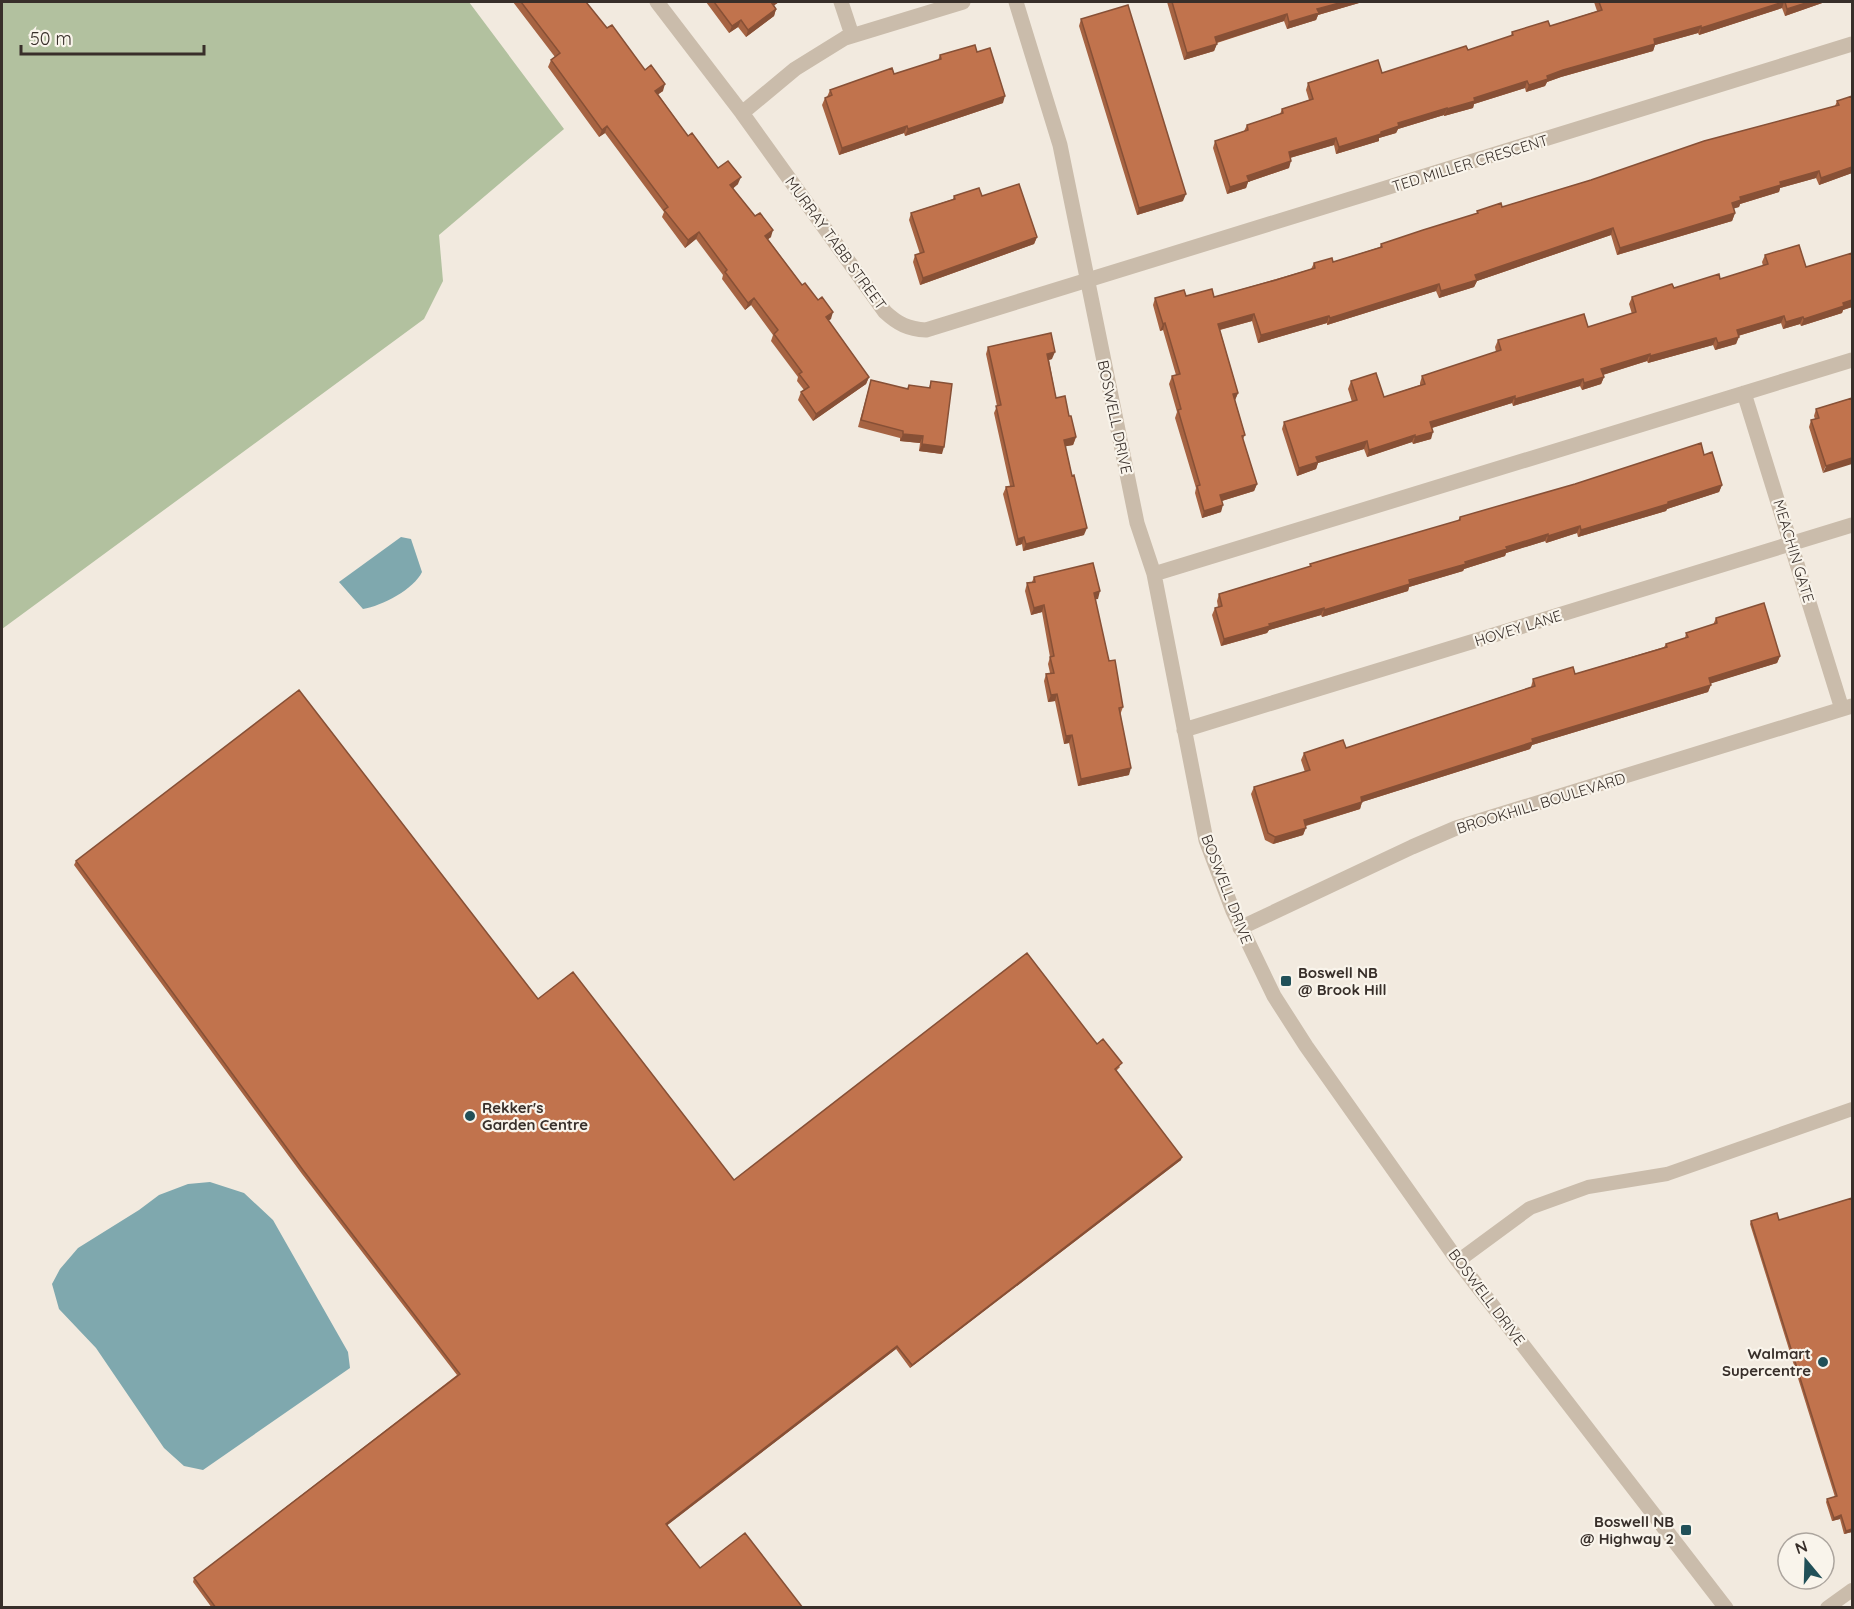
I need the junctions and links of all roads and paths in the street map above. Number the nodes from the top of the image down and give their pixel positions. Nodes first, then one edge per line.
1 (657, 2) edge
2 (841, 2) edge
3 (963, 2) edge
4 (1016, 2) edge
5 (852, 35) junction
6 (1852, 44) edge
7 (742, 113) junction
8 (1087, 281) junction
9 (1852, 360) edge
10 (1744, 393) junction
11 (1852, 525) edge
12 (1792, 544) junction
13 (1154, 574) junction
14 (1847, 708) edge
15 (1184, 730) junction
16 (1240, 928) junction
17 (1852, 1109) edge
18 (1458, 1261) junction
19 (1852, 1590) edge
20 (1726, 1608) edge
21 (1827, 1608) edge

1 - 7 street, MURRAY TABB STREET
2 - 5 street
3 - 5 street
4 - 8 street, BOSWELL DRIVE
5 - 7 street
6 - 8 street, TED MILLER CRESCENT
7 - 8 street, MURRAY TABB STREET
8 - 13 street, BOSWELL DRIVE
9 - 10 street
10 - 12 street, MEACHIN GATE
10 - 13 street
11 - 12 street, HOVEY LANE
12 - 14 street, MEACHIN GATE
12 - 15 street, HOVEY LANE
13 - 15 street, BOSWELL DRIVE
14 - 16 street, BROOKHILL BOULEVARD
15 - 16 street, BOSWELL DRIVE
16 - 18 street, BOSWELL DRIVE
17 - 18 lane
18 - 20 street, BOSWELL DRIVE
19 - 21 lane

